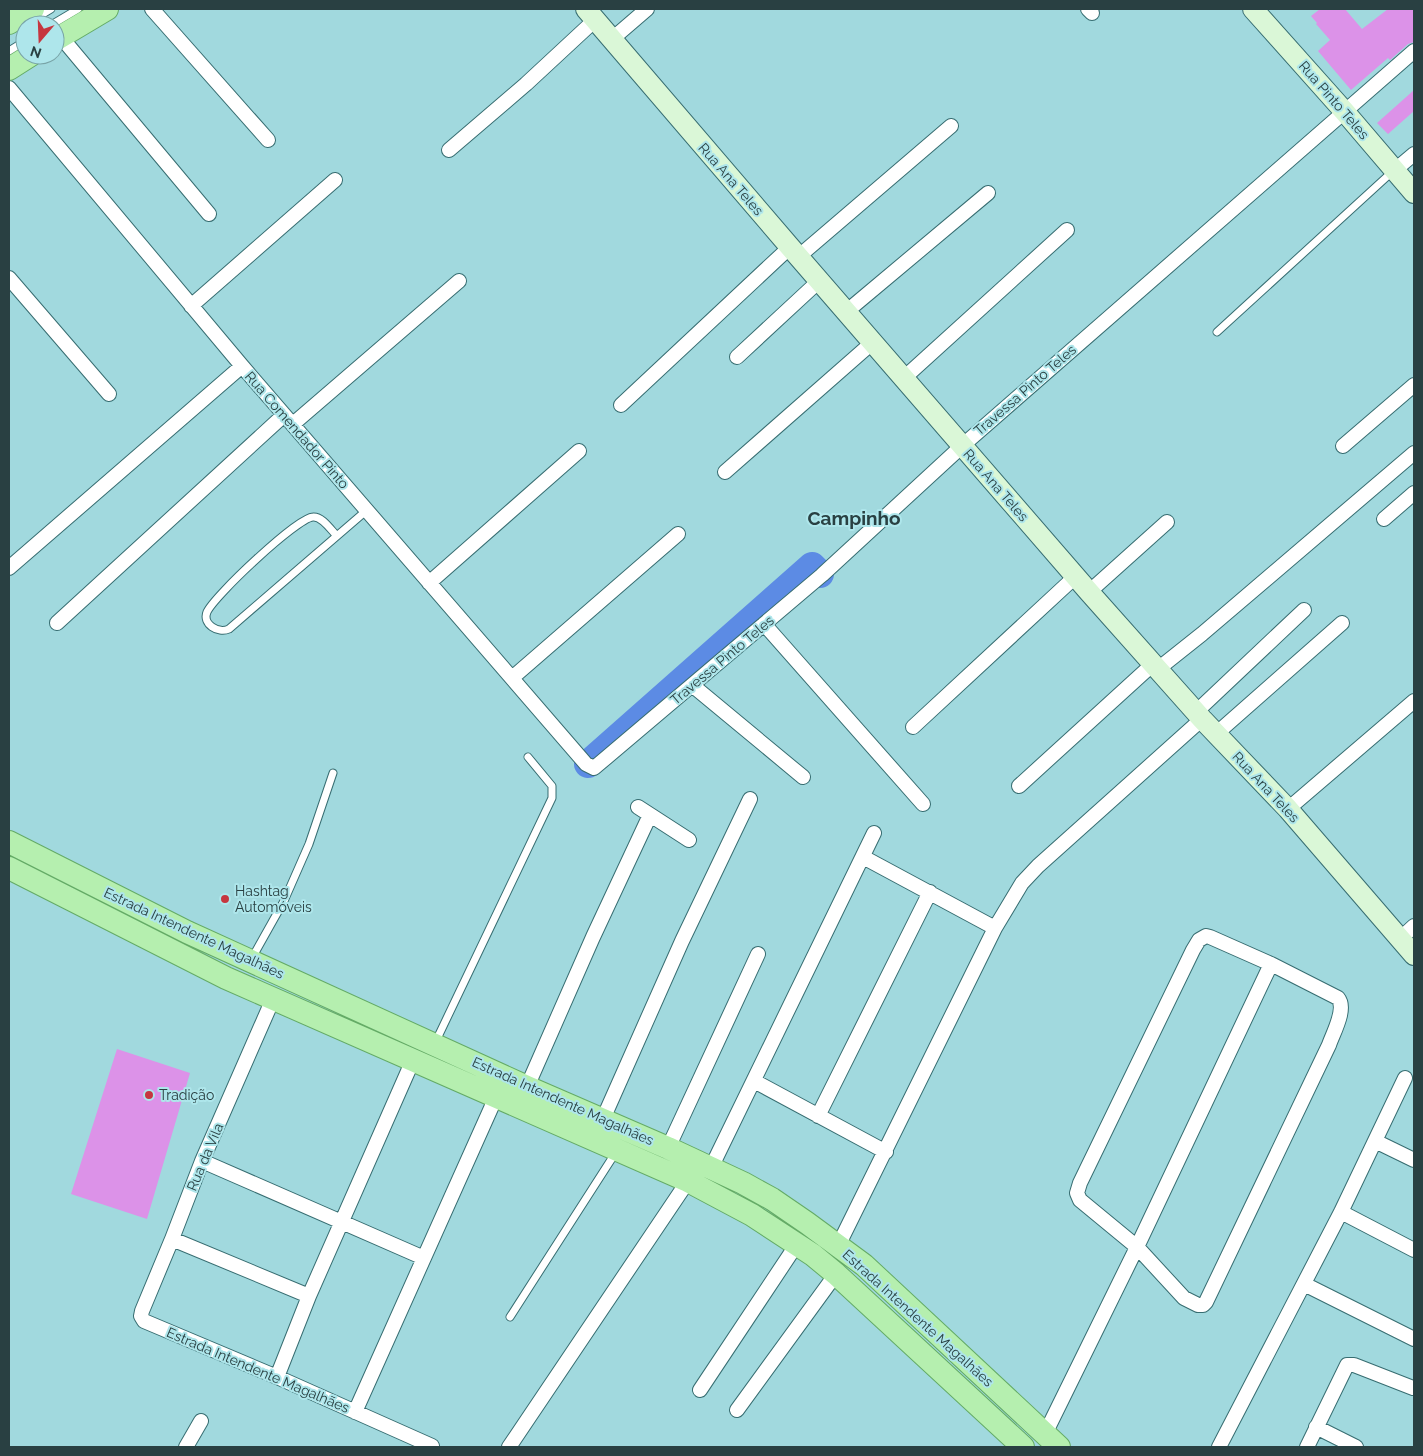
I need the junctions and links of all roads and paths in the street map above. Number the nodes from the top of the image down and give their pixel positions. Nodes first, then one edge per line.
1 (51, 9) edge
2 (78, 9) edge
3 (107, 9) edge
4 (152, 9) edge
5 (647, 9) edge
6 (1253, 9) edge
7 (591, 14) edge
8 (34, 15) edge
9 (65, 24) edge
10 (65, 30) edge
11 (611, 40) junction
12 (65, 45) edge
13 (1414, 51) edge
14 (9, 88) edge
15 (1344, 111) junction
16 (951, 126) dead end
17 (268, 140) dead end
18 (449, 150) dead end
19 (1414, 154) edge
20 (1394, 170) junction
21 (335, 180) dead end
22 (1414, 192) edge
23 (988, 193) dead end
24 (208, 214) dead end
25 (1067, 230) dead end
26 (794, 252) junction
27 (9, 278) edge
28 (819, 280) junction
29 (459, 281) dead end
30 (191, 306) junction
31 (846, 312) junction
32 (1217, 332) dead end
33 (873, 342) junction
34 (737, 357) dead end
35 (242, 366) junction
36 (904, 378) junction
37 (1414, 385) edge
38 (110, 394) dead end
39 (621, 405) dead end
40 (289, 419) junction
41 (962, 446) junction
42 (1343, 446) dead end
43 (579, 451) dead end
44 (1414, 453) edge
45 (725, 472) dead end
46 (1414, 493) edge
47 (367, 510) junction
48 (1384, 519) dead end
49 (1166, 522) dead end
50 (678, 534) dead end
51 (337, 536) junction
52 (9, 568) edge
53 (1076, 576) junction
54 (429, 582) junction
55 (1089, 592) junction
56 (1304, 610) dead end
57 (57, 624) dead end
58 (764, 624) junction
59 (1342, 624) dead end
60 (1156, 667) junction
61 (512, 678) junction
62 (692, 685) junction
63 (1414, 701) edge
64 (1199, 715) junction
65 (913, 727) dead end
66 (1216, 734) junction
67 (528, 757) dead end
68 (591, 767) joint
69 (333, 773) dead end
70 (803, 777) dead end
71 (1020, 786) dead end
72 (750, 799) dead end
73 (923, 804) dead end
74 (1288, 809) junction
75 (874, 833) dead end
76 (689, 840) dead end
77 (9, 845) edge
78 (863, 857) junction
79 (9, 868) edge
80 (930, 892) junction
81 (995, 928) junction
82 (1407, 932) edge
83 (758, 954) dead end
84 (1414, 955) edge
85 (251, 961) junction
86 (1271, 964) junction
87 (273, 999) junction
88 (434, 1043) junction
89 (413, 1060) junction
90 (1405, 1078) dead end
91 (754, 1081) junction
92 (528, 1087) junction
93 (496, 1097) junction
94 (818, 1116) junction
95 (602, 1118) junction
96 (1375, 1141) junction
97 (668, 1148) junction
98 (617, 1149) junction
99 (886, 1152) junction
100 (1414, 1160) edge
101 (202, 1161) junction
102 (711, 1168) junction
103 (688, 1181) junction
104 (1341, 1212) junction
105 (341, 1222) junction
106 (172, 1239) junction
107 (797, 1244) junction
108 (838, 1246) junction
109 (1137, 1247) junction
110 (1414, 1250) edge
111 (424, 1258) junction
112 (836, 1274) junction
113 (1304, 1284) junction
114 (309, 1296) junction
115 (141, 1316) joint
116 (510, 1317) dead end
117 (1414, 1339) edge
118 (277, 1377) junction
119 (1413, 1388) dead end
120 (700, 1390) dead end
121 (737, 1410) dead end
122 (355, 1412) junction
123 (201, 1421) dead end
124 (1316, 1427) junction
125 (1052, 1441) edge
126 (432, 1446) dead end
127 (186, 1447) edge
128 (510, 1447) edge
129 (1023, 1447) edge
130 (1219, 1447) edge
131 (1307, 1447) edge
132 (1356, 1447) edge

1 - 8 lane
2 - 9 lane
3 - 10 main road
4 - 17 street
5 - 11 street
6 - 15 street, Rua Pinto Teles
7 - 11 street, Rua Ana Teles
7 - 18 street
11 - 26 street, Rua Ana Teles
12 - 24 street
13 - 15 street, Travessa Pinto Teles
14 - 30 street, Rua Comendador Pinto
15 - 20 street, Rua Pinto Teles
15 - 41 street, Travessa Pinto Teles
16 - 26 street
19 - 20 street
20 - 22 street, Rua Pinto Teles
20 - 32 lane
21 - 30 street
23 - 31 street
25 - 36 street
26 - 28 street, Rua Ana Teles
26 - 39 street
27 - 38 street
28 - 31 street, Rua Ana Teles
28 - 34 street
29 - 40 street
30 - 35 street, Rua Comendador Pinto
31 - 33 street, Rua Ana Teles
33 - 36 street, Rua Ana Teles
33 - 45 street
35 - 40 street, Rua Comendador Pinto
35 - 52 street
36 - 41 street, Rua Ana Teles
37 - 42 street
40 - 47 street, Rua Comendador Pinto
40 - 57 street
41 - 53 street, Rua Ana Teles
41 - 58 street, Travessa Pinto Teles
43 - 54 street
44 - 60 street
46 - 48 street
47 - 51 lane
47 - 54 street, Rua Comendador Pinto
49 - 55 street
50 - 61 street
51 - 51 lane
53 - 55 street, Rua Ana Teles
53 - 65 street
54 - 61 street, Rua Comendador Pinto
55 - 60 street, Rua Ana Teles
56 - 64 street
58 - 62 street, Travessa Pinto Teles
58 - 73 street
59 - 66 street
60 - 64 street, Rua Ana Teles
60 - 71 street
61 - 68 street, Rua Comendador Pinto
62 - 68 street, Travessa Pinto Teles
62 - 70 street
63 - 74 street
64 - 66 street, Rua Ana Teles
64 - 81 street
66 - 74 street, Rua Ana Teles
67 - 88 lane
69 - 85 lane
72 - 95 street
74 - 82 street, Rua Ana Teles
75 - 78 street
76 - 92 street
77 - 85 main road, Estrada Intendente Magalhães
78 - 80 street
78 - 91 street
79 - 87 main road, Estrada Intendente Magalhães
80 - 81 street
80 - 94 street
81 - 99 street
82 - 84 street, Rua Ana Teles
83 - 97 street
85 - 88 main road, Estrada Intendente Magalhães
86 - 109 street
86 - 109 street
86 - 109 street
87 - 89 main road, Estrada Intendente Magalhães
87 - 101 street, Rua da Vila
88 - 92 main road, Estrada Intendente Magalhães
89 - 93 main road, Estrada Intendente Magalhães
89 - 105 street
90 - 96 street
91 - 94 street
91 - 102 street
92 - 95 main road, Estrada Intendente Magalhães
93 - 98 main road, Estrada Intendente Magalhães
93 - 111 street
94 - 99 street
95 - 97 main road, Estrada Intendente Magalhães
96 - 100 street
96 - 104 street
97 - 102 main road, Estrada Intendente Magalhães
98 - 103 main road, Estrada Intendente Magalhães
98 - 116 lane
99 - 108 street
101 - 105 street
101 - 106 street, Rua da Vila
102 - 108 main road, Estrada Intendente Magalhães
103 - 107 main road, Estrada Intendente Magalhães
103 - 128 street
104 - 110 street
104 - 113 street
105 - 111 street
105 - 114 street
106 - 114 street
106 - 115 street, Rua da Vila
107 - 112 main road, Estrada Intendente Magalhães
107 - 120 street
108 - 125 main road, Estrada Intendente Magalhães
109 - 125 street
111 - 122 street
112 - 121 street
112 - 129 main road, Estrada Intendente Magalhães
113 - 117 street
113 - 130 street
114 - 118 street
115 - 118 street, Estrada Intendente Magalhães
118 - 122 street, Estrada Intendente Magalhães
119 - 124 street
122 - 126 street, Estrada Intendente Magalhães
123 - 127 street
124 - 131 street
124 - 132 street

